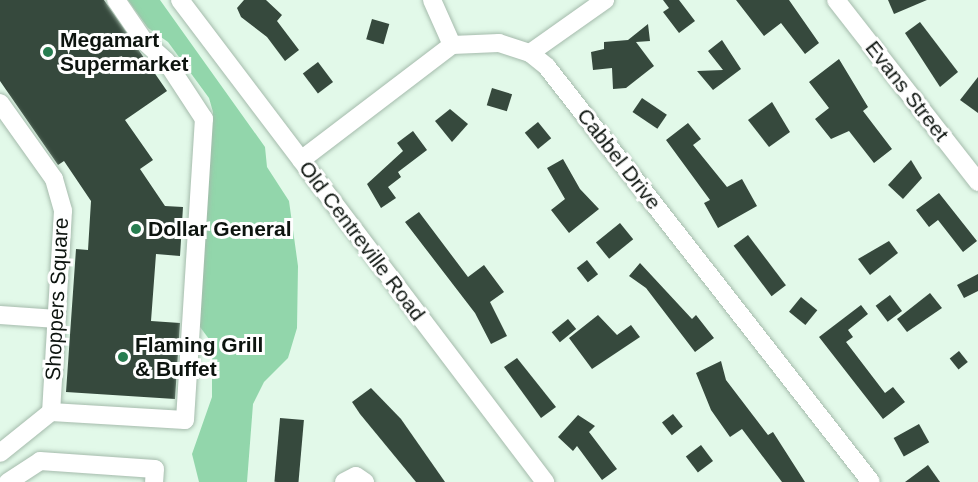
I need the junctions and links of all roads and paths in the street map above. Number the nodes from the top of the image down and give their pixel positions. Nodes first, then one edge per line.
1 (116, 0) edge
2 (180, 0) edge
3 (432, 0) edge
4 (605, 0) edge
5 (836, 0) edge
6 (452, 45) junction
7 (530, 53) junction
8 (0, 103) edge
9 (301, 160) junction
10 (978, 182) edge
11 (0, 315) edge
12 (57, 319) junction
13 (51, 412) junction
14 (0, 453) edge
15 (8, 482) edge
16 (154, 482) edge
17 (344, 482) edge
18 (365, 482) edge
19 (545, 482) edge
20 (871, 482) edge

1 - 13 street
2 - 9 street, Old Centreville Road
3 - 6 street
4 - 7 street
5 - 10 street, Evans Street
6 - 7 street, Cabbel Drive
6 - 9 street
7 - 20 street, Cabbel Drive
8 - 12 street, Shoppers Square
9 - 19 street, Old Centreville Road
11 - 12 street
12 - 13 street, Shoppers Square
13 - 14 street, Shoppers Square
15 - 16 street
17 - 18 street

